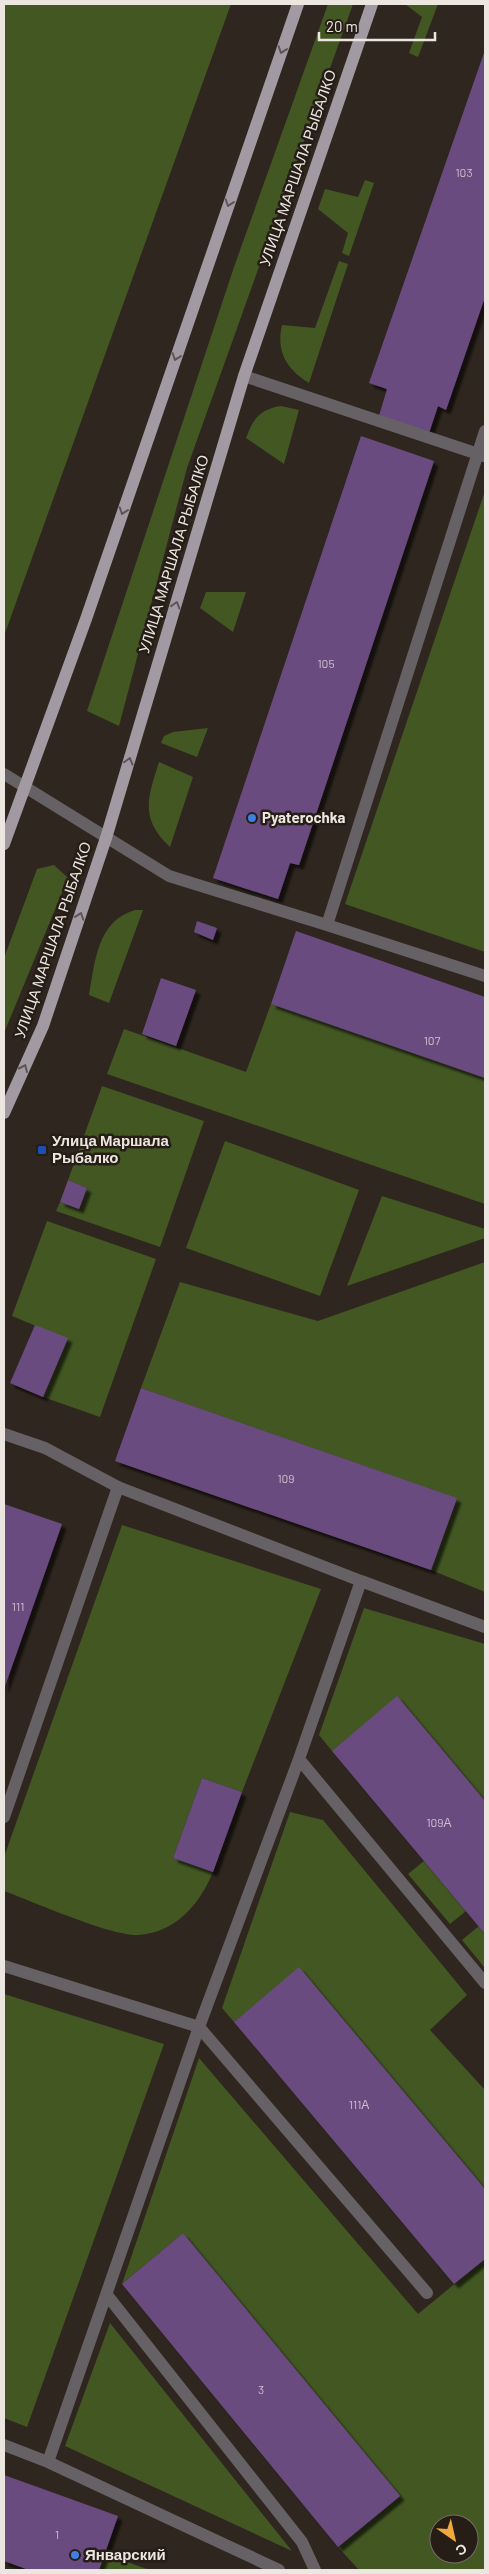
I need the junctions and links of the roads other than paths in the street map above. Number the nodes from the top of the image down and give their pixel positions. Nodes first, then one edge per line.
1 (298, 4) edge
2 (372, 4) edge
3 (244, 376) junction
4 (485, 431) edge
5 (481, 455) edge
6 (4, 774) edge
7 (24, 785) junction
8 (106, 838) junction
9 (4, 844) edge
10 (327, 925) junction
11 (485, 976) edge
12 (4, 1112) edge
13 (4, 1434) edge
14 (118, 1487) junction
15 (361, 1581) junction
16 (485, 1628) edge
17 (299, 1760) junction
18 (4, 1817) edge
19 (4, 1966) edge
20 (485, 1983) edge
21 (199, 2027) junction
22 (427, 2293) dead end
23 (107, 2295) junction
24 (4, 2445) edge
25 (48, 2462) junction
26 (279, 2570) edge
27 (316, 2570) edge

1 -> 7 main road
2 - 3 main road, УЛИЦА МАРШАЛА РЫБАЛКО
3 - 5 street
8 -> 3 main road, УЛИЦА МАРШАЛА РЫБАЛКО
4 - 5 street
5 - 10 street
6 - 7 street
7 - 8 street
7 - 9 main road
8 - 10 street
12 -> 8 main road, УЛИЦА МАРШАЛА РЫБАЛКО
10 - 11 street
13 - 14 street
14 - 15 street
14 - 18 street
15 - 16 street
15 - 17 street
17 - 20 street
17 - 21 street
19 - 21 street
21 - 22 street
21 - 23 street
23 - 25 street
23 - 27 street
24 - 25 street
25 - 26 street

